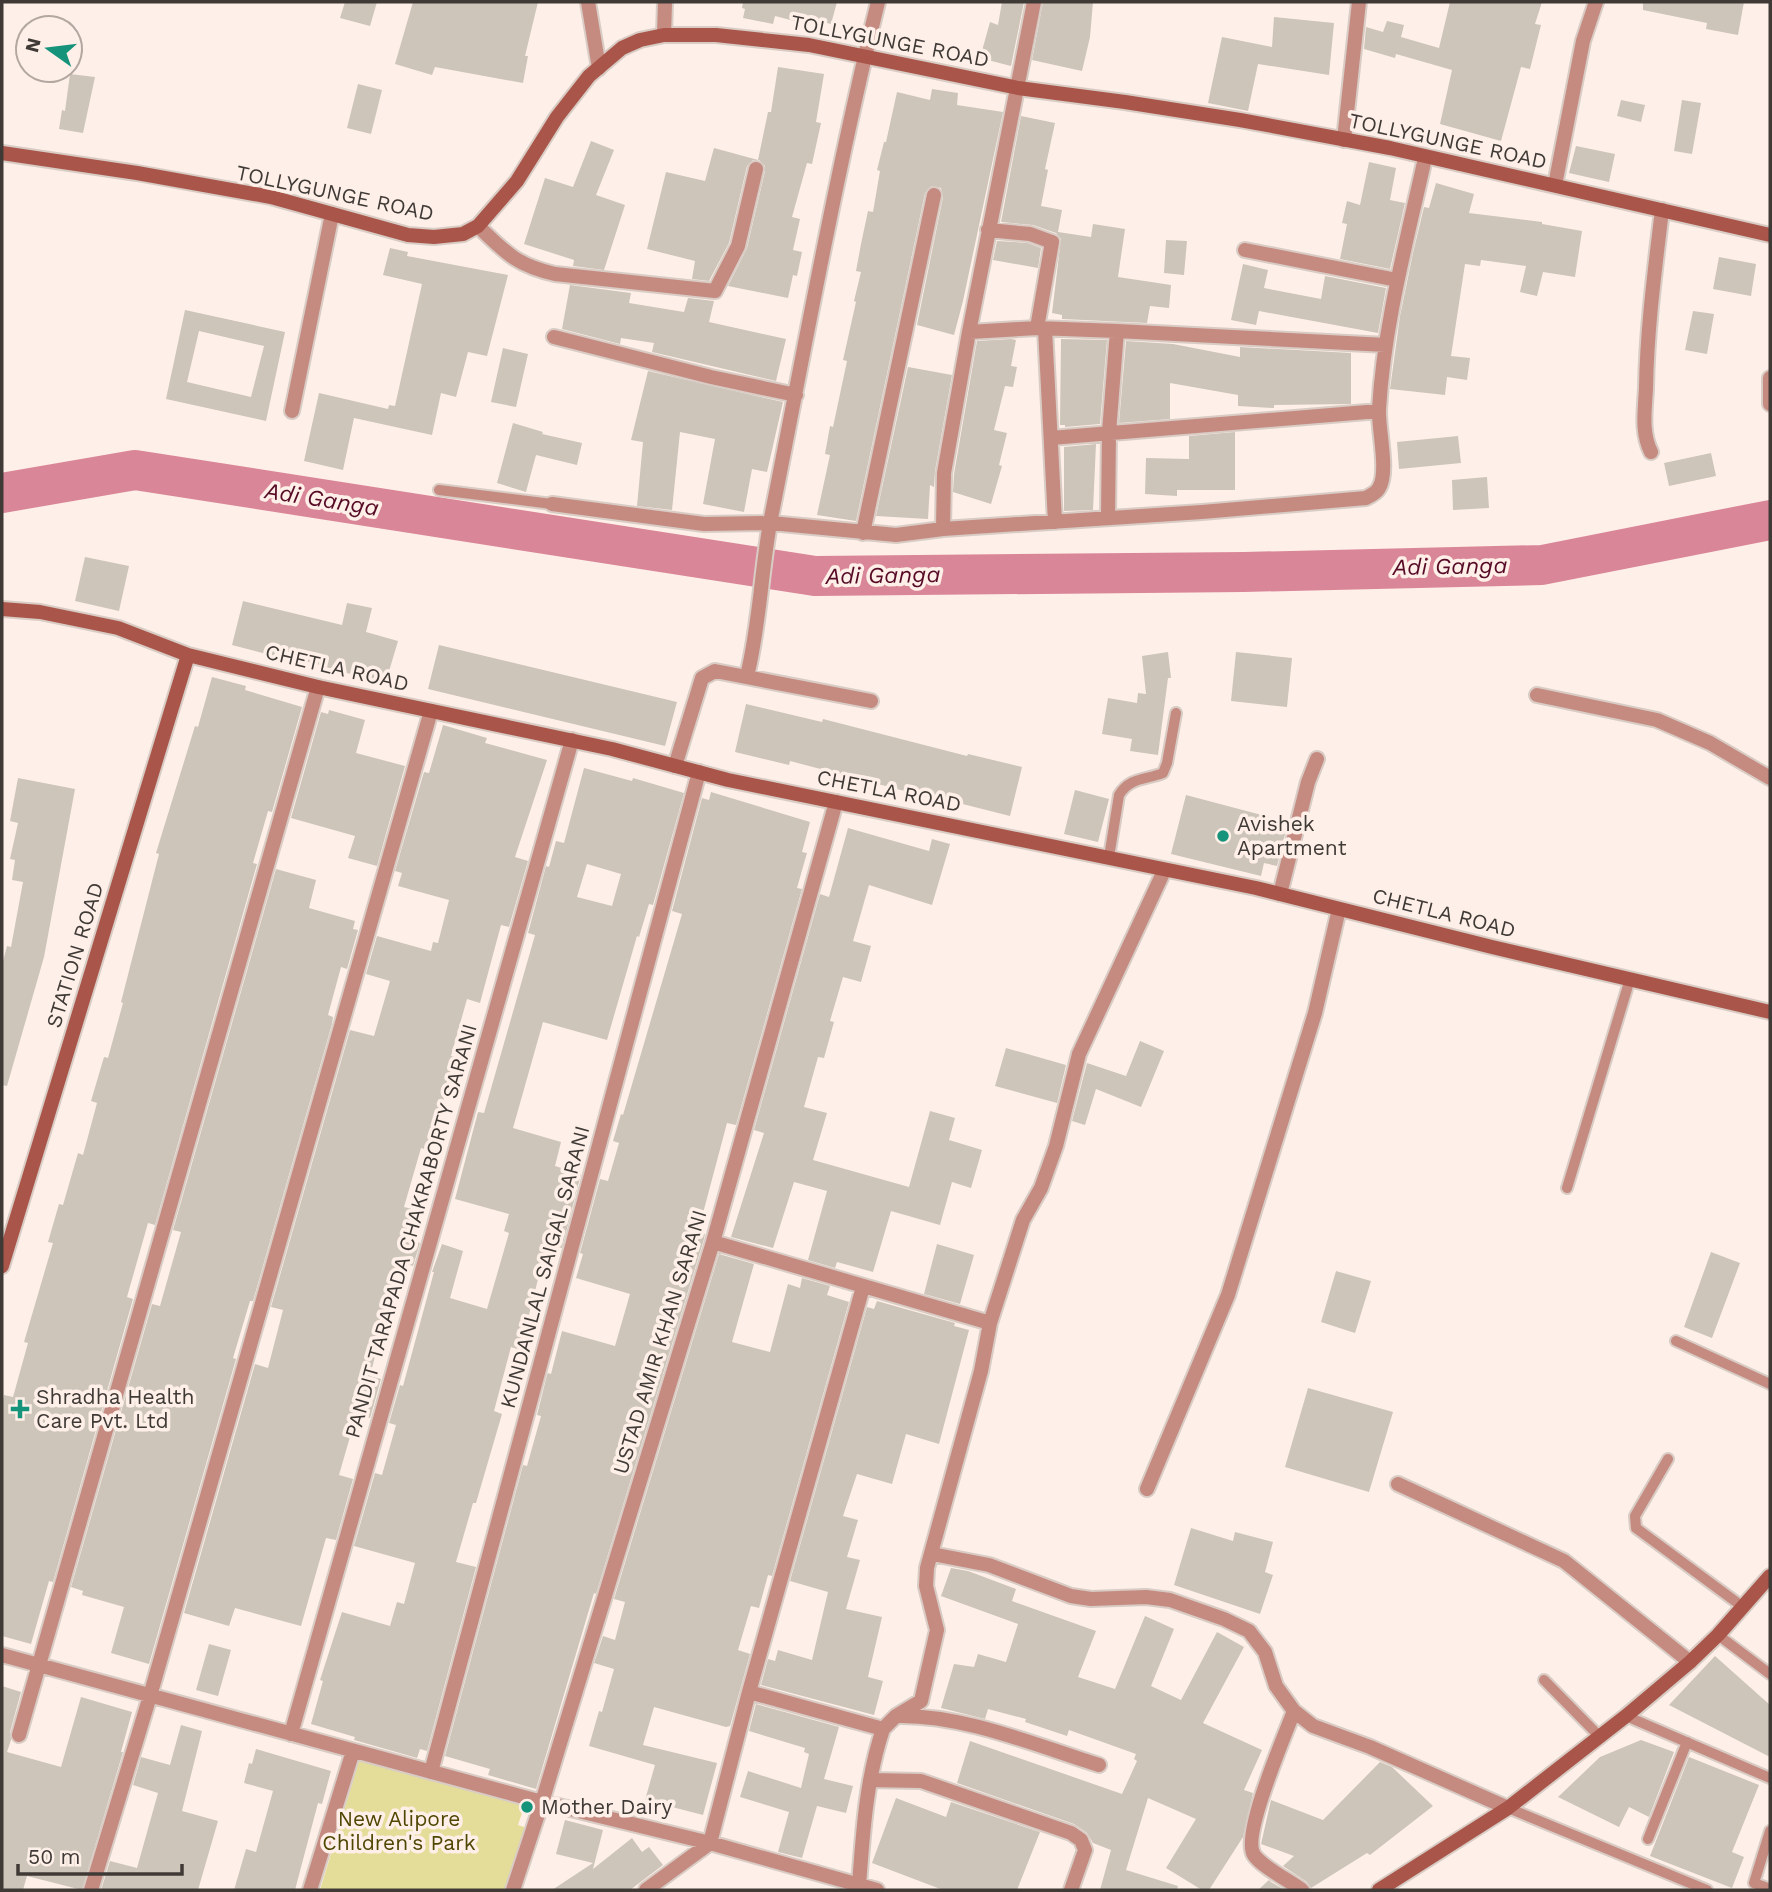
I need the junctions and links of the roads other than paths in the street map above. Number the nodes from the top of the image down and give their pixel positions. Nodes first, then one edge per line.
1 (587, 2) edge
2 (664, 2) edge
3 (878, 2) edge
4 (1034, 2) edge
5 (1359, 2) edge
6 (1597, 2) edge
7 (664, 35) junction
8 (864, 57) junction
9 (599, 68) junction
10 (1018, 88) junction
11 (1344, 140) junction
12 (2, 153) edge
13 (1425, 158) junction
14 (756, 169) dead end
15 (1555, 185) junction
16 (934, 195) dead end
17 (1662, 210) junction
18 (332, 214) junction
19 (478, 226) junction
20 (988, 230) junction
21 (1770, 235) edge
22 (1245, 250) dead end
23 (1398, 280) junction
24 (1041, 328) junction
25 (1116, 331) junction
26 (969, 332) junction
27 (554, 337) dead end
28 (1386, 345) junction
29 (1770, 378) edge
30 (796, 395) junction
31 (1770, 404) edge
32 (292, 411) dead end
33 (1379, 411) junction
34 (1109, 432) junction
35 (1051, 438) junction
36 (1651, 452) dead end
37 (439, 490) dead end
38 (552, 504) joint
39 (1108, 518) junction
40 (1055, 522) junction
41 (770, 527) junction
42 (943, 529) junction
43 (863, 533) junction
44 (2, 610) edge
45 (188, 655) junction
46 (747, 676) junction
47 (318, 687) junction
48 (1537, 695) dead end
49 (870, 701) dead end
50 (431, 711) junction
51 (1176, 713) dead end
52 (572, 740) junction
53 (1317, 759) dead end
54 (675, 766) junction
55 (699, 772) junction
56 (1770, 778) edge
57 (836, 802) junction
58 (1109, 858) junction
59 (1164, 871) junction
60 (1280, 894) junction
61 (1339, 909) junction
62 (1630, 979) junction
63 (1770, 1012) edge
64 (1567, 1188) dead end
65 (713, 1242) junction
66 (2, 1266) edge
67 (863, 1287) junction
68 (990, 1323) junction
69 (1676, 1341) dead end
70 (1770, 1384) edge
71 (1668, 1459) dead end
72 (1398, 1484) dead end
73 (1147, 1489) dead end
74 (932, 1554) junction
75 (1770, 1576) edge
76 (1743, 1607) junction
77 (1718, 1635) junction
78 (2, 1655) edge
79 (1690, 1662) junction
80 (40, 1666) junction
81 (1770, 1674) edge
82 (1544, 1680) dead end
83 (749, 1692) junction
84 (150, 1696) junction
85 (1294, 1711) junction
86 (896, 1716) junction
87 (1626, 1716) junction
88 (883, 1729) junction
89 (291, 1734) junction
90 (19, 1735) dead end
91 (1600, 1737) junction
92 (1687, 1742) junction
93 (354, 1751) junction
94 (1099, 1765) dead end
95 (431, 1772) junction
96 (1770, 1778) edge
97 (870, 1780) junction
98 (542, 1802) junction
99 (1508, 1808) junction
100 (1770, 1831) edge
101 (1648, 1839) dead end
102 (710, 1843) junction
103 (859, 1885) junction
104 (1770, 1889) edge
105 (91, 1890) edge
106 (310, 1890) edge
107 (513, 1890) edge
108 (646, 1890) edge
109 (877, 1890) edge
110 (1071, 1890) edge
111 (1302, 1890) edge
112 (1379, 1890) edge
113 (1707, 1890) edge

1 - 9 street
2 - 7 street
3 - 8 street
4 - 10 street
5 - 11 street
6 - 15 street
7 - 8 street, TOLLYGUNGE ROAD
7 - 9 street, TOLLYGUNGE ROAD
8 - 10 street, TOLLYGUNGE ROAD
8 - 30 street
9 - 19 street, TOLLYGUNGE ROAD
10 - 11 street, TOLLYGUNGE ROAD
10 - 20 street
11 - 13 street, TOLLYGUNGE ROAD
12 - 18 street, TOLLYGUNGE ROAD
13 - 15 street, TOLLYGUNGE ROAD
13 - 23 street
14 - 19 street
15 - 17 street, TOLLYGUNGE ROAD
16 - 43 street
17 - 21 street, TOLLYGUNGE ROAD
17 - 36 street
18 - 19 street, TOLLYGUNGE ROAD
18 - 32 street
20 - 24 street
20 - 26 street
22 - 23 street
23 - 28 street
24 - 25 street
24 - 26 street
24 - 35 street
25 - 28 street
25 - 34 street
26 - 42 street
27 - 30 street
28 - 33 street
29 - 31 street
30 - 41 street
33 - 34 street
33 - 39 street
34 - 35 street
34 - 39 street
35 - 40 street
37 - 38 lane
38 - 41 street
39 - 40 street
40 - 42 street
41 - 43 street
41 - 46 street
42 - 43 street
44 - 45 street, CHETLA ROAD
45 - 47 street, CHETLA ROAD
45 - 66 street, STATION ROAD
46 - 49 street
46 - 54 street
47 - 50 street, CHETLA ROAD
47 - 80 street
48 - 56 street
50 - 52 street, CHETLA ROAD
50 - 84 street
51 - 58 lane
52 - 54 street, CHETLA ROAD
52 - 89 street, PANDIT TARAPADA CHAKRABORTY SARANI
53 - 60 street
54 - 55 street, CHETLA ROAD
55 - 57 street, CHETLA ROAD
55 - 95 street, KUNDANLAL SAIGAL SARANI
57 - 58 street, CHETLA ROAD
57 - 65 street, USTAD AMIR KHAN SARANI
58 - 59 street, CHETLA ROAD
59 - 60 street, CHETLA ROAD
59 - 68 street
60 - 61 street, CHETLA ROAD
61 - 62 street, CHETLA ROAD
61 - 73 street
62 - 63 street, CHETLA ROAD
62 - 64 lane
65 - 67 street
65 - 98 street, USTAD AMIR KHAN SARANI
67 - 68 street
67 - 83 street
68 - 74 street
69 - 70 lane
71 - 76 lane
72 - 79 street
74 - 85 street
74 - 86 street
75 - 76 street
76 - 77 street
77 - 79 street
77 - 81 lane
78 - 80 street
79 - 87 street
80 - 84 street
80 - 90 street
82 - 91 lane
83 - 88 street
83 - 102 street
84 - 89 street
84 - 105 street
85 - 99 street
85 - 111 street
86 - 88 street
86 - 94 street
87 - 91 street
87 - 92 lane
88 - 97 street
89 - 93 street
91 - 99 street
92 - 96 lane
92 - 101 lane
93 - 95 street
93 - 106 street
95 - 98 street
97 - 103 street
97 - 110 street
98 - 102 street
98 - 107 street, USTAD AMIR KHAN SARANI
99 - 112 street
99 - 113 lane
100 - 104 lane
102 - 103 street
102 - 108 street
103 - 109 street

